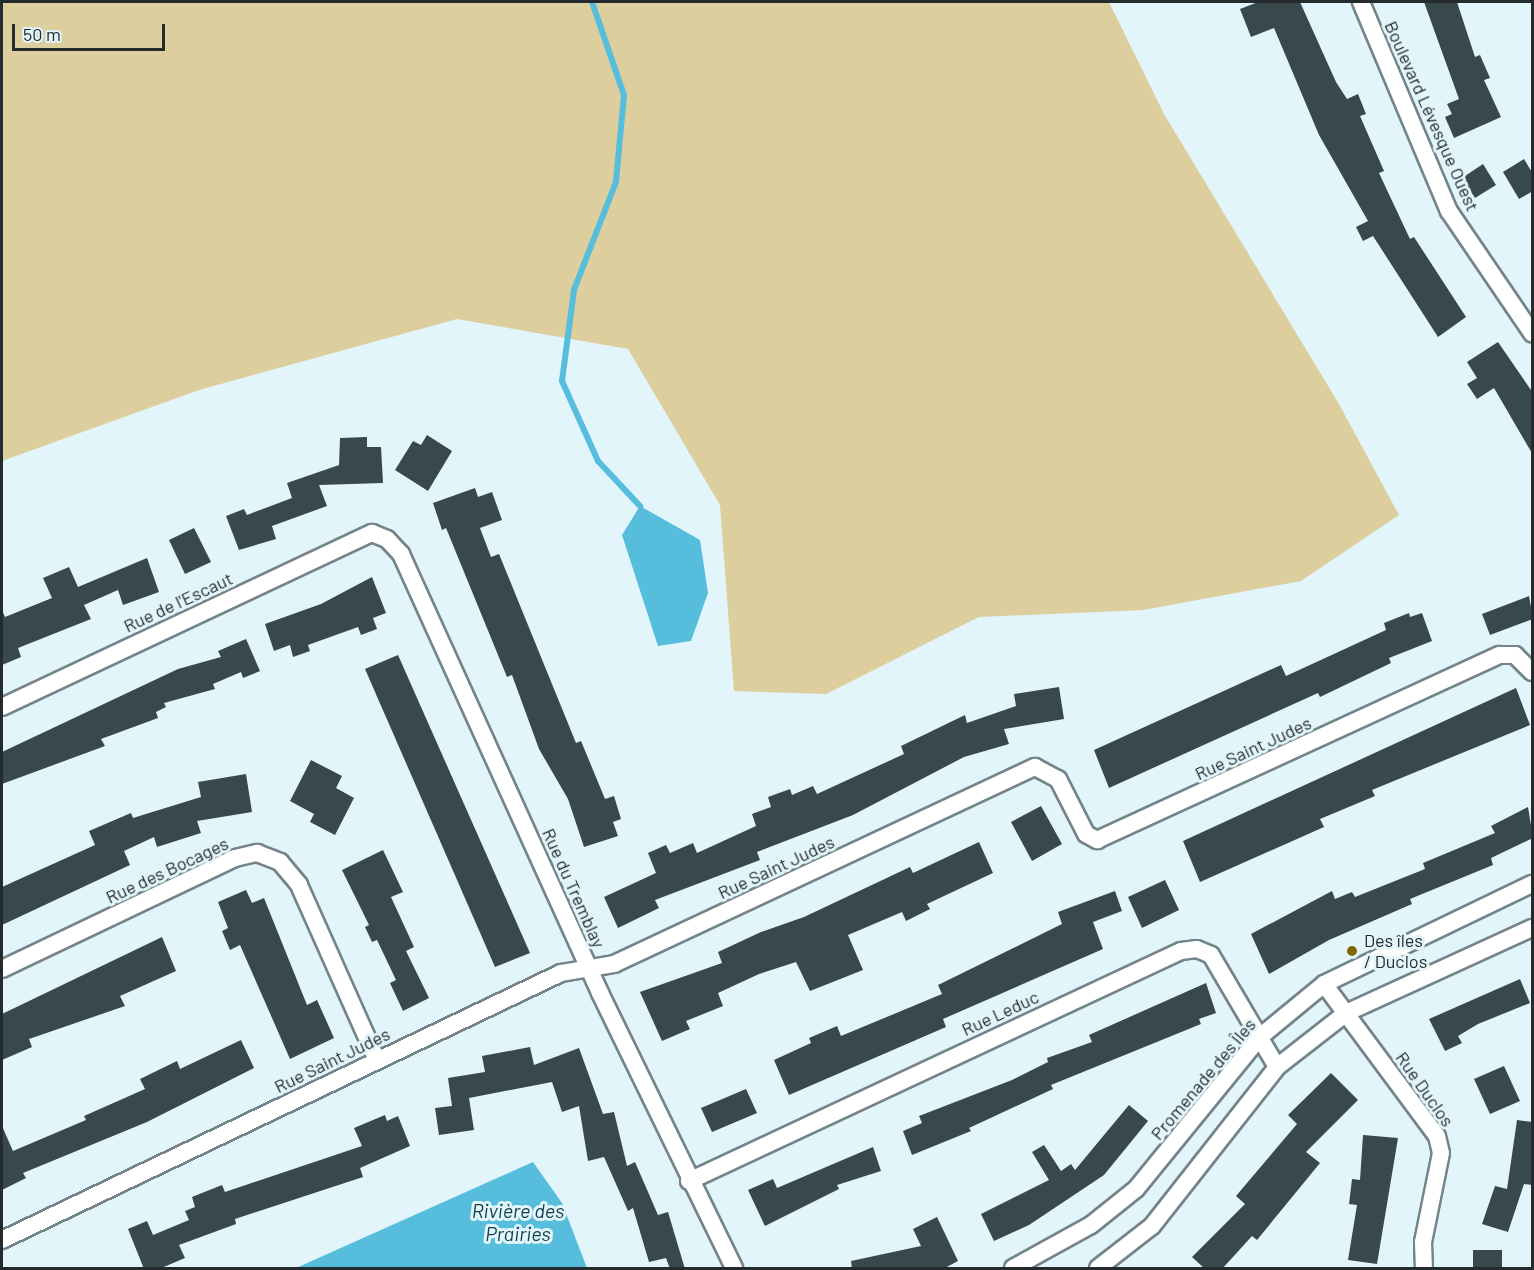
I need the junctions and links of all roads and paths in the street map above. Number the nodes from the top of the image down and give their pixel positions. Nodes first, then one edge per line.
1 (1361, 2) edge
2 (1533, 333) edge
3 (372, 533) joint
4 (1533, 672) edge
5 (2, 707) edge
6 (1533, 884) edge
7 (1533, 928) edge
8 (589, 968) junction
9 (2, 969) edge
10 (1324, 984) junction
11 (1346, 1013) junction
12 (1261, 1036) junction
13 (377, 1060) junction
14 (1277, 1067) junction
15 (690, 1180) junction
16 (2, 1240) edge
17 (734, 1269) edge
18 (1013, 1269) edge
19 (1098, 1269) edge
20 (1424, 1269) edge

1 - 2 street, Boulevard Lévesque Ouest
3 - 5 street, Rue de l'Escaut
3 - 8 street, Rue du Tremblay
4 - 8 street, Rue Saint Judes
6 - 10 street, Promenade des Îles
7 - 11 street
8 - 13 street, Rue Saint Judes
8 - 15 street, Rue du Tremblay
9 - 13 street, Rue des Bocages
10 - 11 street, Rue Duclos
10 - 12 street, Promenade des Îles
11 - 14 street
11 - 20 street, Rue Duclos
12 - 14 street, Rue Leduc
12 - 15 street, Rue Leduc
12 - 18 street, Promenade des Îles
13 - 16 street, Rue Saint Judes
14 - 19 street
15 - 17 street, Rue du Tremblay

